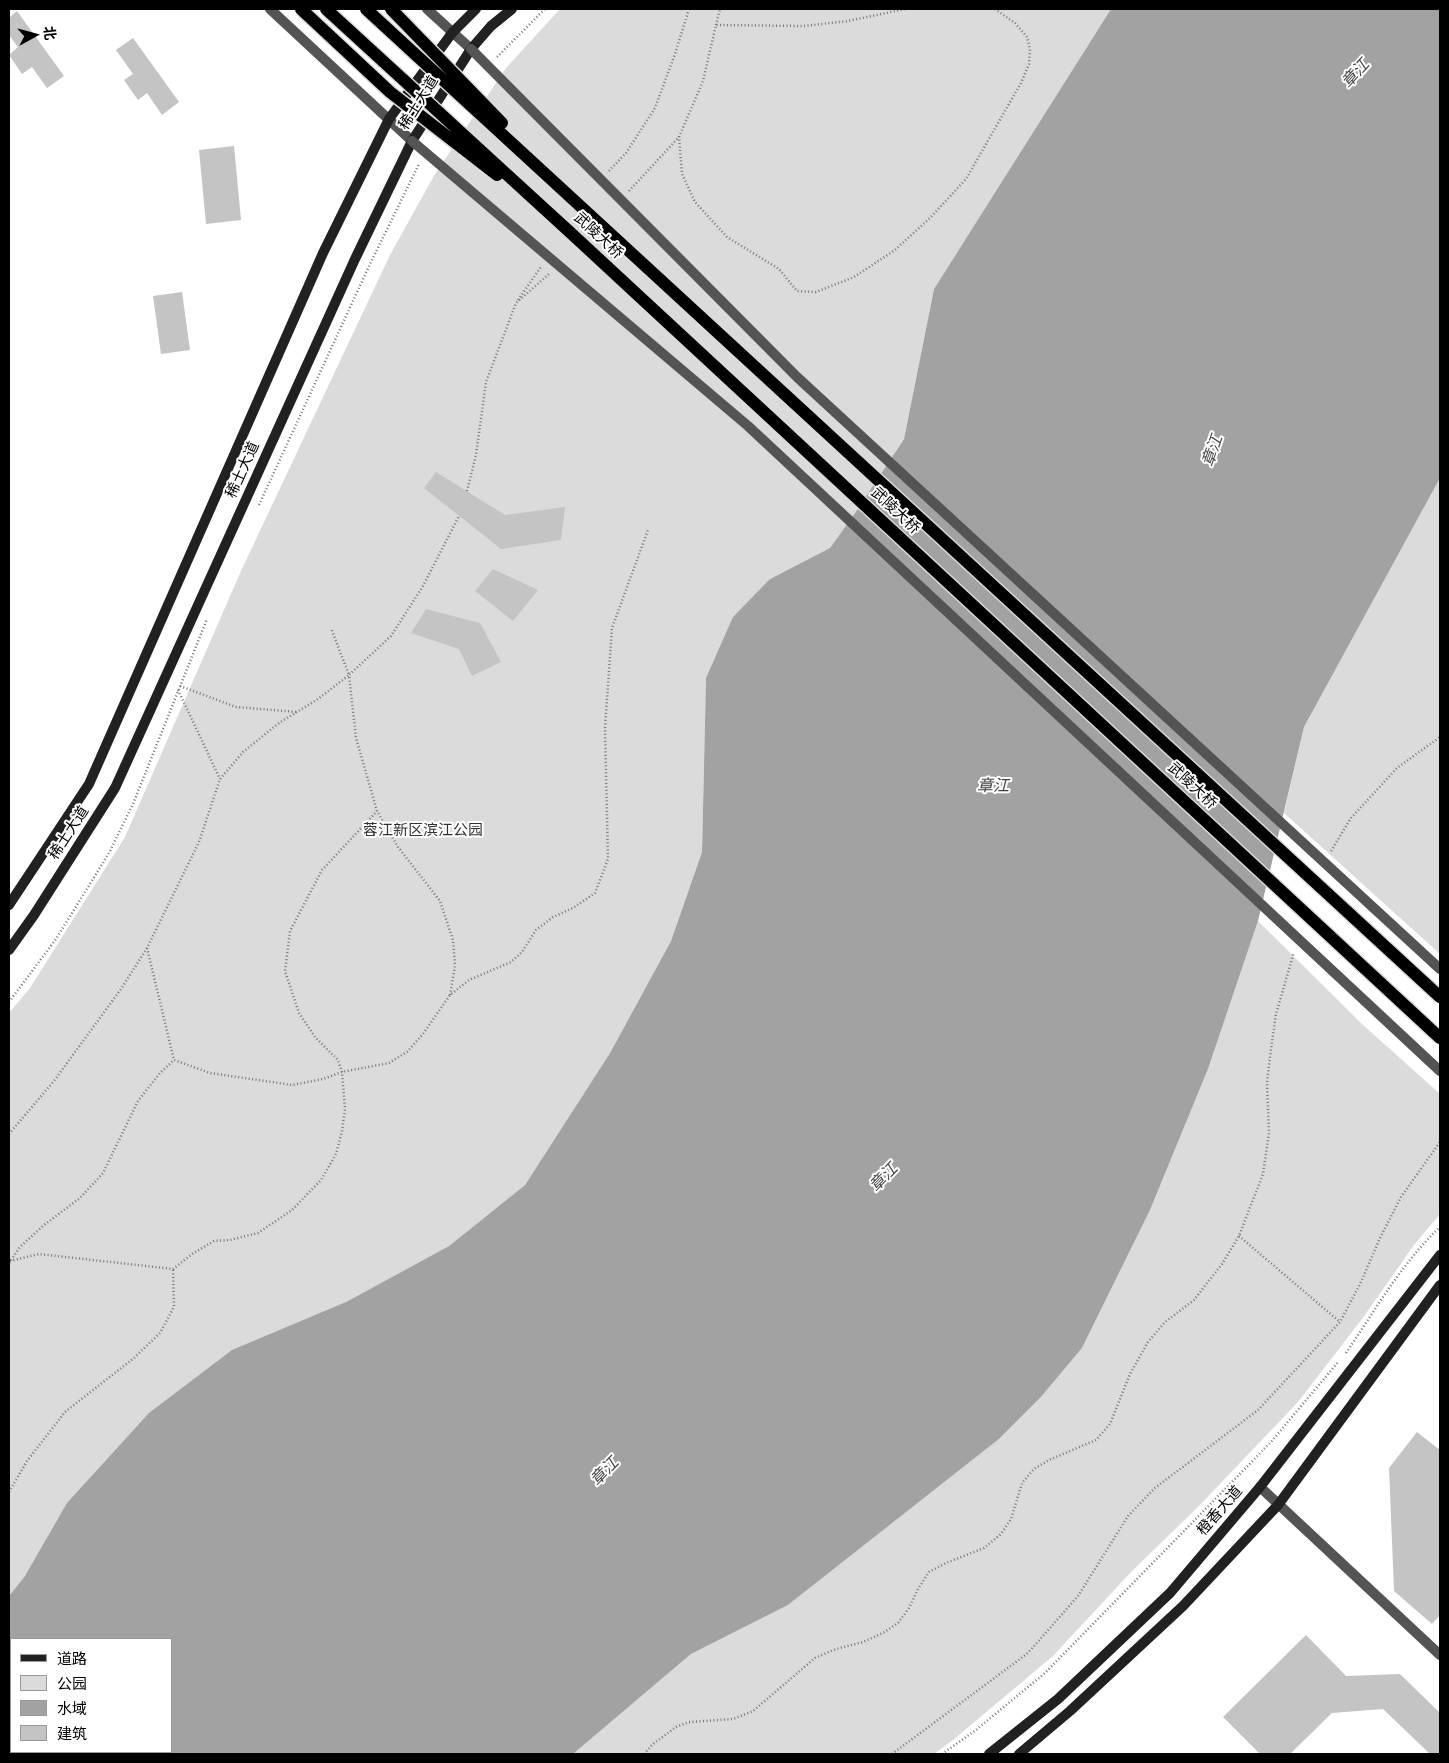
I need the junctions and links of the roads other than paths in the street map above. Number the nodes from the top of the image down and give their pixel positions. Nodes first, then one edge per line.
1 (270, 9) edge
2 (301, 9) edge
3 (326, 9) edge
4 (366, 9) edge
5 (391, 9) edge
6 (428, 9) edge
7 (476, 9) edge
8 (512, 9) edge
9 (452, 33) junction
10 (471, 49) junction
11 (389, 119) junction
12 (412, 141) junction
13 (592, 216) junction
14 (573, 235) junction
15 (9, 905) edge
16 (9, 950) edge
17 (1440, 969) edge
18 (1440, 997) edge
19 (1440, 1038) edge
20 (1440, 1071) edge
21 (1440, 1255) edge
22 (1440, 1285) edge
23 (1260, 1487) junction
24 (1278, 1505) junction
25 (1440, 1654) edge
26 (989, 1754) edge
27 (1018, 1754) edge

1 - 11 street
2 - 14 main road, bridge
3 - 14 main road, 武陵大桥, bridge
4 - 13 main road, 武陵大桥, bridge
5 - 13 main road, bridge
6 - 9 street
7 - 9 main road, 稀土大道
8 - 10 main road, 稀土大道
9 - 10 street
9 - 11 main road, 稀土大道
10 - 12 main road, 稀土大道
10 - 17 street, bridge
11 - 12 street
11 - 15 main road, 稀土大道
12 - 16 main road, 稀土大道
12 - 20 street, bridge
13 - 18 main road, 武陵大桥, bridge
14 - 19 main road, 武陵大桥, bridge
21 - 23 main road, 橙香大道
22 - 24 main road
23 - 24 street
23 - 26 main road, 橙香大道
24 - 25 street
24 - 27 main road

